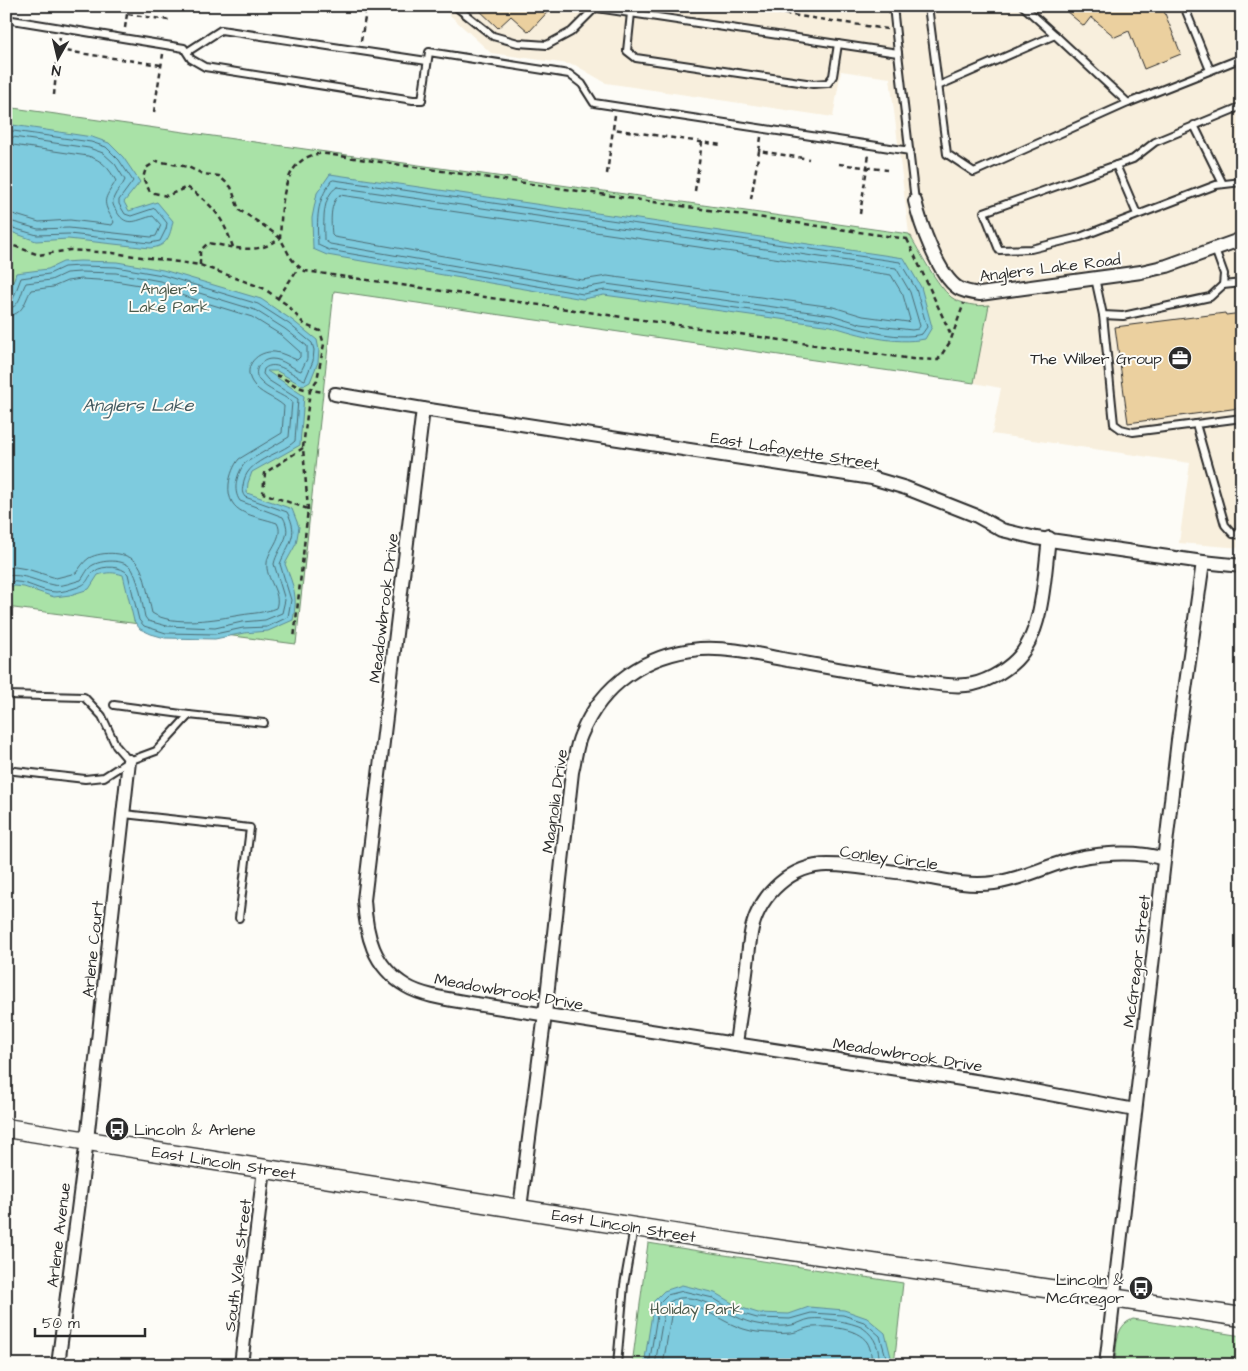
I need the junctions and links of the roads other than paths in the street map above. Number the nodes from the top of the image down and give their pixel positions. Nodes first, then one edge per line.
1 (455, 6) edge
2 (893, 6) edge
3 (928, 6) edge
4 (1023, 6) edge
5 (1184, 6) edge
6 (597, 7) edge
7 (631, 13) junction
8 (6, 20) edge
9 (1055, 34) junction
10 (838, 44) junction
11 (187, 52) junction
12 (898, 53) junction
13 (1242, 58) edge
14 (427, 61) junction
15 (1210, 70) junction
16 (938, 86) junction
17 (1128, 103) junction
18 (1242, 106) edge
19 (1194, 126) junction
20 (910, 151) junction
21 (1116, 165) junction
22 (1242, 182) edge
23 (1223, 184) junction
24 (915, 201) joint
25 (1137, 214) junction
26 (1242, 239) edge
27 (1214, 249) junction
28 (1094, 278) junction
29 (1242, 283) edge
30 (1223, 285) junction
31 (1103, 315) junction
32 (335, 394) road end
33 (423, 409) junction
34 (1242, 418) edge
35 (1196, 424) junction
36 (1242, 535) edge
37 (1049, 538) junction
38 (1203, 562) junction
39 (1242, 566) edge
40 (6, 695) edge
41 (114, 705) dead end
42 (189, 715) junction
43 (264, 723) dead end
44 (129, 761) junction
45 (6, 770) edge
46 (124, 814) junction
47 (1164, 858) junction
48 (239, 918) dead end
49 (545, 1014) junction
50 (736, 1044) junction
51 (1135, 1110) junction
52 (6, 1128) edge
53 (87, 1140) junction
54 (264, 1169) junction
55 (520, 1208) junction
56 (634, 1226) junction
57 (1113, 1299) junction
58 (1242, 1317) edge
59 (58, 1365) edge
60 (241, 1365) edge
61 (617, 1365) edge
62 (1106, 1365) edge

1 - 6 lane
2 - 12 lane
3 - 16 lane
4 - 9 lane
5 - 15 lane
6 - 7 lane
7 - 10 lane
7 - 10 lane
8 - 11 lane
9 - 16 lane
9 - 17 lane
10 - 12 lane
11 - 14 lane
11 - 14 lane
12 - 20 lane
13 - 15 lane
14 - 20 lane
15 - 17 lane
16 - 17 lane
18 - 19 lane
19 - 21 lane
19 - 23 lane
20 - 24 lane
21 - 25 lane
21 - 25 lane
22 - 23 lane
23 - 25 lane
24 - 28 street, Anglers Lake Road
26 - 27 street, Anglers Lake Road
27 - 28 street, Anglers Lake Road
27 - 30 lane
28 - 31 lane
29 - 30 lane
30 - 31 lane
31 - 35 lane
32 - 33 street, East Lafayette Street
33 - 37 street, East Lafayette Street
33 - 49 street, Meadowbrook Drive
34 - 35 lane
35 - 36 lane
37 - 38 street, East Lafayette Street
37 - 49 street, Magnolia Drive
38 - 39 street, East Lafayette Street
38 - 47 street, McGregor Street
40 - 44 lane
41 - 42 lane
42 - 43 lane
42 - 44 lane
44 - 45 lane
44 - 46 street, Arlene Court
46 - 48 lane
46 - 53 street, Arlene Court
47 - 50 street, Conley Circle
47 - 51 street, McGregor Street
49 - 50 street, Meadowbrook Drive
49 - 55 street, Magnolia Drive
50 - 51 street, Meadowbrook Drive
51 - 57 street, McGregor Street
52 - 53 main road, East Lincoln Street
53 - 54 main road, East Lincoln Street
53 - 59 street, Arlene Avenue
54 - 55 main road, East Lincoln Street
54 - 60 street, South Vale Street
55 - 56 main road, East Lincoln Street
56 - 57 main road, East Lincoln Street
56 - 61 lane
57 - 58 main road, East Lincoln Street
57 - 62 street, McGregor Street

